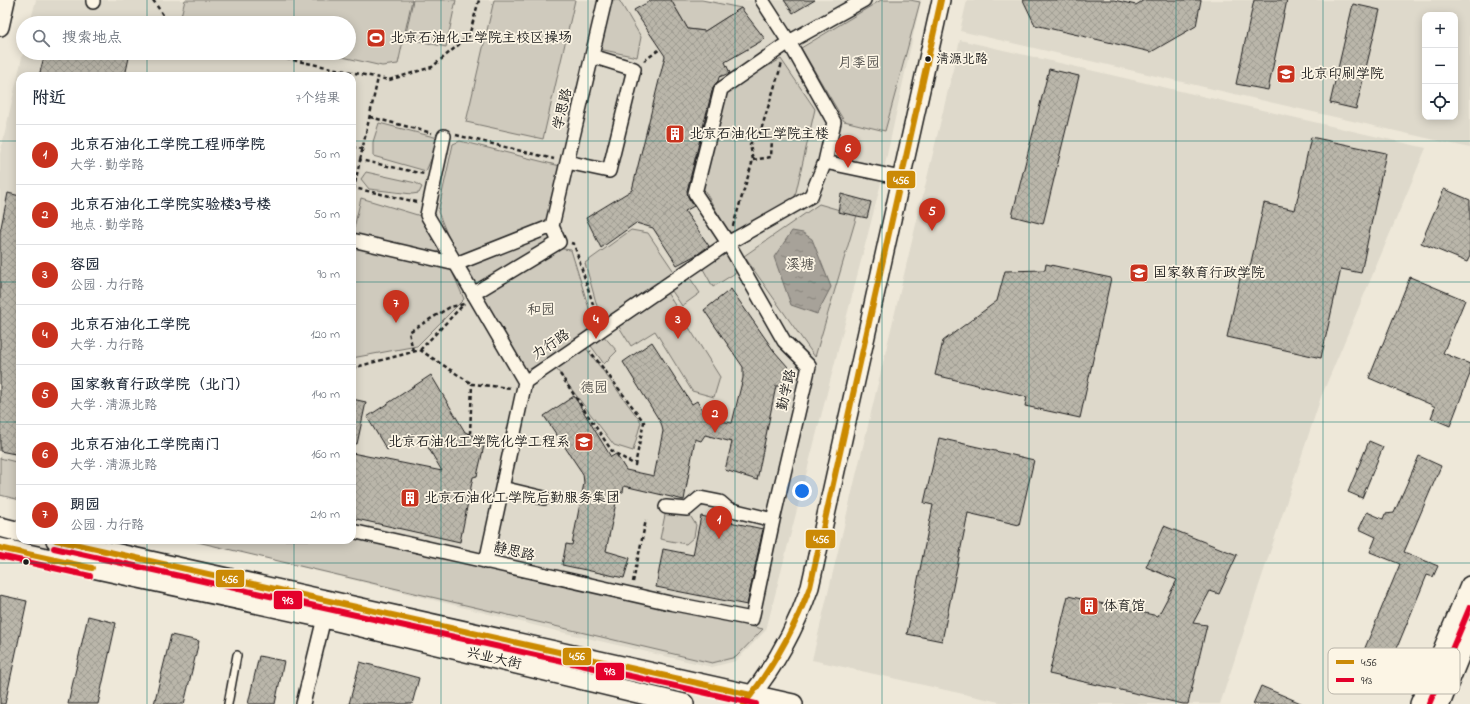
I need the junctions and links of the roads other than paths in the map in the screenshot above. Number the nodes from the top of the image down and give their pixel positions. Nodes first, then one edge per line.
1 (6, 0) edge
2 (605, 0) edge
3 (762, 0) edge
4 (864, 0) edge
5 (941, 0) edge
6 (0, 27) edge
7 (789, 42) junction
8 (592, 56) junction
9 (444, 136) road end
10 (567, 162) junction
11 (824, 162) junction
12 (901, 178) junction
13 (552, 226) junction
14 (356, 241) edge
15 (728, 243) junction
16 (456, 264) junction
17 (469, 299) junction
18 (524, 386) junction
19 (502, 488) junction
20 (544, 498) dead end
21 (666, 507) dead end
22 (773, 520) junction
23 (0, 528) edge
24 (16, 531) edge
25 (356, 532) edge
26 (73, 544) edge
27 (0, 548) edge
28 (486, 562) junction
29 (1470, 586) edge
30 (324, 618) junction
31 (1470, 630) edge
32 (1470, 634) edge
33 (1444, 648) edge
34 (237, 655) dead end
35 (1460, 655) edge
36 (1460, 673) edge
37 (1424, 694) edge
38 (1444, 694) edge
39 (1455, 694) edge
40 (747, 700) edge
41 (228, 704) edge
42 (303, 704) edge
43 (684, 704) edge
44 (793, 704) edge
45 (1420, 704) edge
46 (1440, 704) edge
47 (1452, 704) edge

1 - 6 street
2 - 8 street, 学思路
3 - 7 street, 力行路
4 - 7 street
5 - 12 street
7 - 11 street, 力行路
7 - 15 street
8 - 10 street, 学思路
8 - 10 street
9 - 16 street, 力行路
10 - 13 street, 学思路
11 - 12 street
11 - 15 street, 力行路
12 - 40 street
13 - 16 street
13 - 17 street
14 - 16 street
15 - 18 street, 力行路
15 - 22 street, 勤学路
16 - 17 street, 力行路
17 - 18 street, 力行路
18 - 19 street
19 - 20 street
19 - 28 street
21 - 22 street
22 - 28 street, 静思路
23 - 24 main road
25 - 28 street, 静思路
26 - 40 main road, 兴业大街
27 - 30 main road, 兴业大街
29 - 33 main road
30 - 42 street
30 - 43 main road, 兴业大街
31 - 35 main road
32 - 36 main road
34 - 41 lane
37 - 45 main road
38 - 46 main road
39 - 47 main road
40 - 44 main road, 兴业大街

